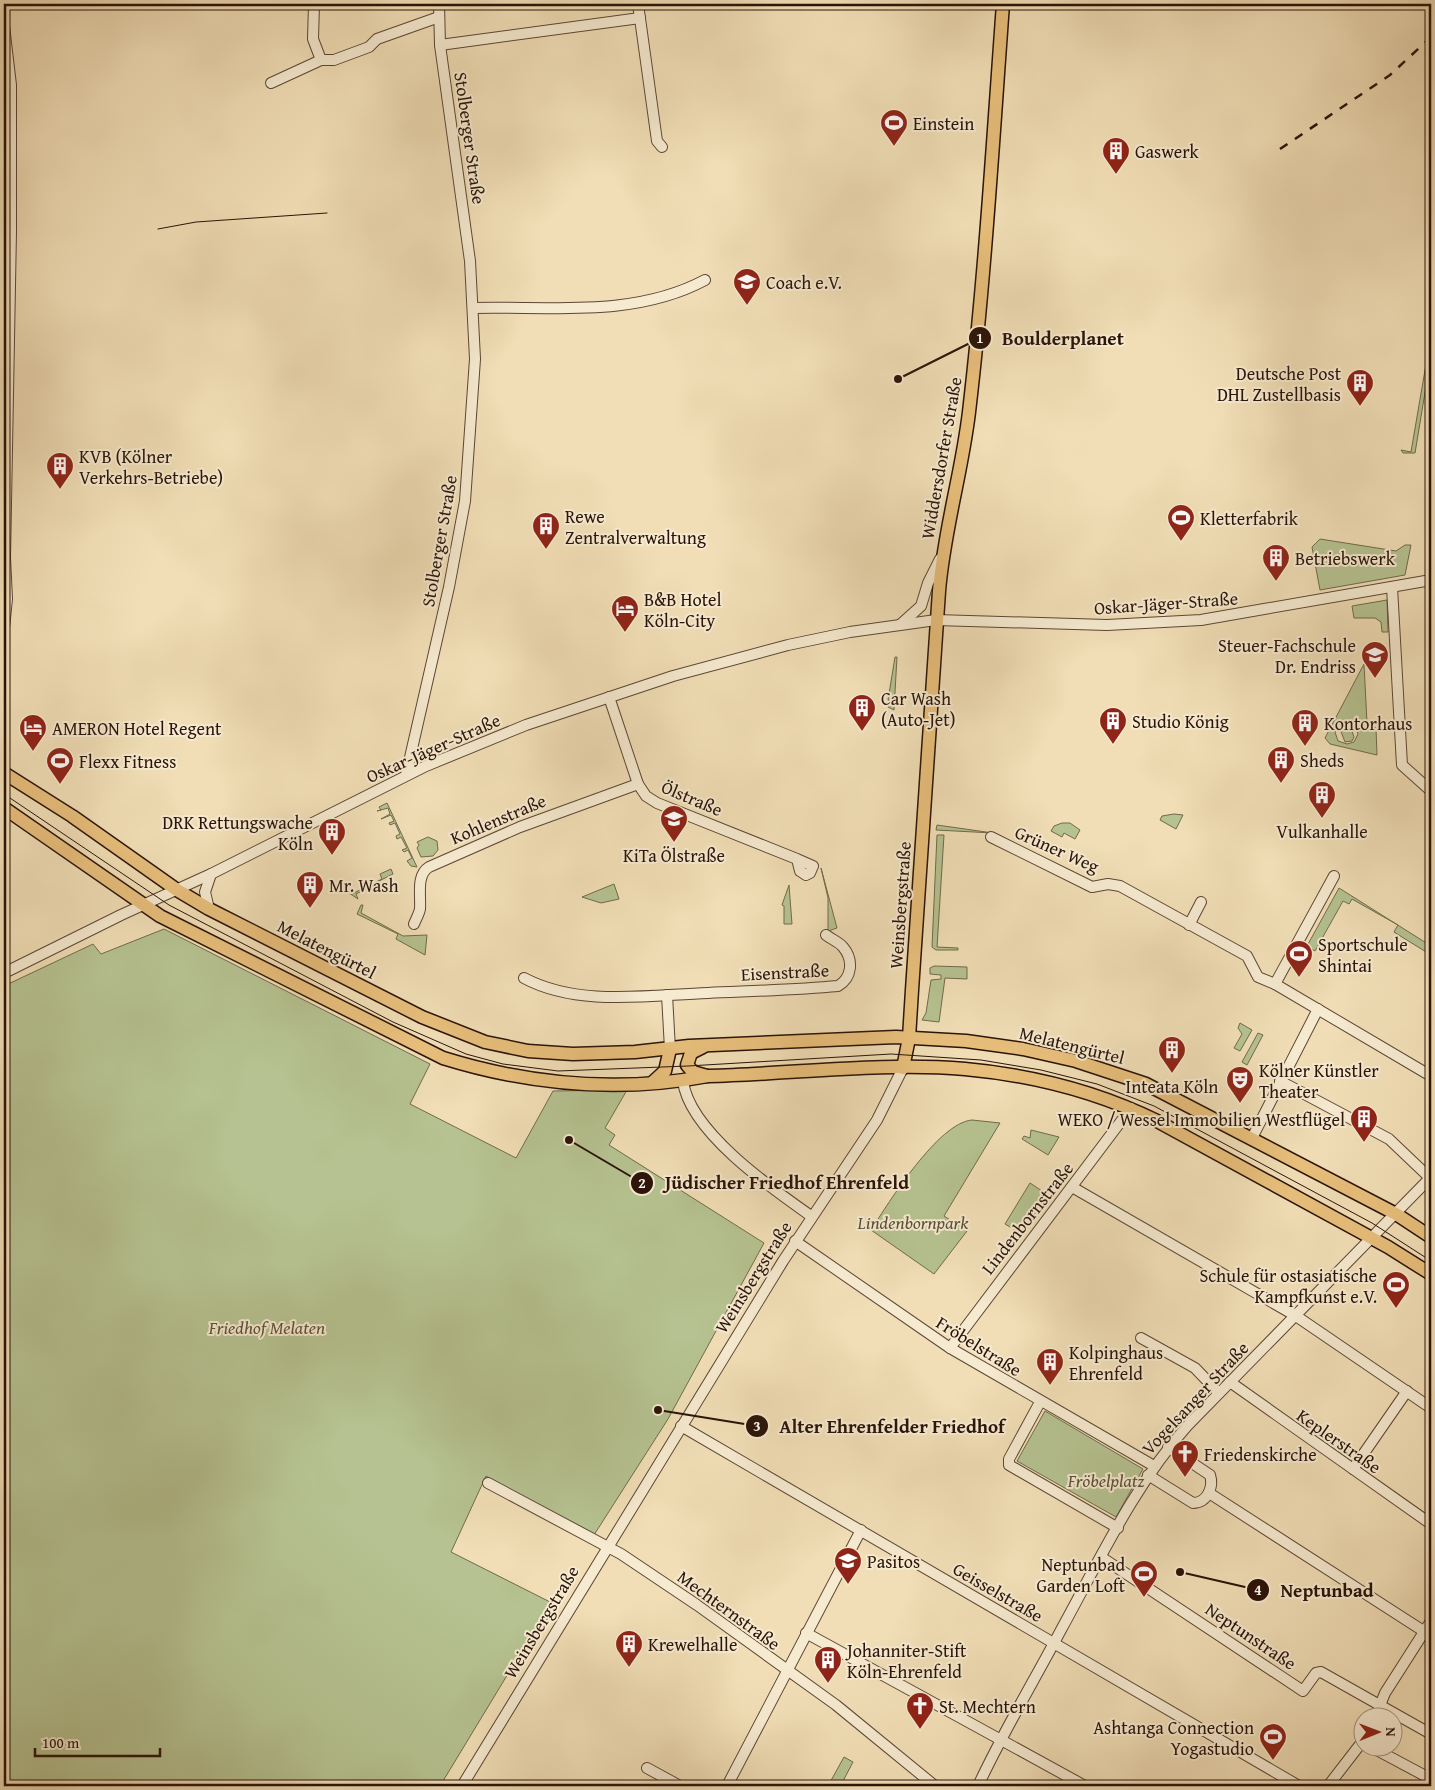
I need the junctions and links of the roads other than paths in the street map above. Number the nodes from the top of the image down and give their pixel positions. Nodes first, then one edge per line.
1 (314, 4) edge
2 (440, 4) edge
3 (638, 4) edge
4 (1004, 4) edge
5 (439, 18) junction
6 (640, 18) junction
7 (4, 26) edge
8 (440, 45) junction
9 (321, 60) junction
10 (271, 83) dead end
11 (662, 147) dead end
12 (705, 280) dead end
13 (473, 308) junction
14 (942, 556) junction
15 (4, 560) edge
16 (1431, 580) edge
17 (1392, 587) junction
18 (936, 620) junction
19 (900, 625) junction
20 (4, 628) edge
21 (609, 697) junction
22 (4, 773) edge
23 (406, 775) junction
24 (638, 784) junction
25 (1431, 791) edge
26 (4, 808) edge
27 (991, 837) dead end
28 (797, 859) dead end
29 (210, 874) junction
30 (1334, 876) dead end
31 (177, 890) junction
32 (1201, 902) dead end
33 (143, 905) junction
34 (210, 908) junction
35 (414, 924) dead end
36 (1189, 925) junction
37 (826, 935) dead end
38 (4, 973) edge
39 (524, 978) dead end
40 (1275, 984) junction
41 (667, 995) junction
42 (1318, 1009) junction
43 (909, 1038) junction
44 (707, 1045) junction
45 (670, 1049) junction
46 (903, 1068) junction
47 (708, 1076) junction
48 (1431, 1076) edge
49 (683, 1081) junction
50 (1280, 1081) junction
51 (652, 1082) junction
52 (1131, 1108) junction
53 (1252, 1138) junction
54 (1430, 1177) edge
55 (1072, 1187) junction
56 (1396, 1214) junction
57 (811, 1216) junction
58 (1431, 1237) edge
59 (1371, 1238) junction
60 (795, 1241) junction
61 (1431, 1274) edge
62 (1296, 1316) junction
63 (1141, 1338) dead end
64 (950, 1348) junction
65 (1230, 1382) junction
66 (1407, 1391) junction
67 (1219, 1393) junction
68 (1040, 1402) junction
69 (1431, 1408) edge
70 (681, 1426) junction
71 (1168, 1447) junction
72 (1353, 1469) junction
73 (1151, 1471) junction
74 (488, 1483) dead end
75 (1209, 1493) junction
76 (1431, 1524) edge
77 (1118, 1528) junction
78 (861, 1530) junction
79 (607, 1546) junction
80 (1101, 1557) junction
81 (1429, 1625) edge
82 (806, 1633) junction
83 (1054, 1643) junction
84 (786, 1671) junction
85 (1379, 1706) junction
86 (1431, 1734) edge
87 (1001, 1740) junction
88 (1352, 1755) edge
89 (1392, 1758) edge
90 (647, 1768) dead end
91 (1431, 1779) edge
92 (462, 1786) edge
93 (680, 1786) edge
94 (727, 1786) edge
95 (935, 1786) edge
96 (978, 1786) edge
97 (1085, 1786) edge
98 (1299, 1786) edge
99 (1328, 1786) edge

1 - 9 street
2 - 5 street, Stolberger Straße
3 - 6 street
4 - 14 main road, Widdersdorfer Straße
5 - 8 street, Stolberger Straße
5 - 9 street
6 - 8 street
6 - 11 street
7 - 15 street
8 - 13 street, Stolberger Straße
9 - 10 street
12 - 13 street
13 - 23 street, Stolberger Straße
14 - 18 main road, Widdersdorfer Straße
14 - 19 street
15 - 20 street
16 - 17 street, Oskar-Jäger-Straße
17 - 18 street, Oskar-Jäger-Straße
17 - 25 street
18 - 19 street, Oskar-Jäger-Straße
18 - 43 main road, Weinsbergstraße
19 - 21 street, Oskar-Jäger-Straße
21 - 23 street, Oskar-Jäger-Straße
21 - 24 street, Ölstraße
22 - 31 main road, Melatengürtel
23 - 29 street, Oskar-Jäger-Straße
24 - 28 street, Ölstraße
24 - 35 street, Kohlenstraße
26 - 33 main road
27 - 36 street, Grüner Weg
29 - 31 street, Oskar-Jäger-Straße
29 - 34 street
30 - 40 street
31 - 33 street, Oskar-Jäger-Straße
31 - 34 main road, Melatengürtel
32 - 36 street
33 - 38 street, Oskar-Jäger-Straße
33 - 51 main road
34 - 45 main road, Melatengürtel
36 - 40 street, Grüner Weg
37 - 41 street, Eisenstraße
39 - 41 street, Eisenstraße
40 - 42 street, Grüner Weg
41 - 45 street
42 - 48 street, Grüner Weg
42 - 50 street
43 - 44 main road, Melatengürtel
43 - 46 main road, Weinsbergstraße
43 - 53 main road, Melatengürtel
44 - 45 main road, Melatengürtel
44 - 47 main road
45 - 51 main road
46 - 47 main road
46 - 52 main road
46 - 57 street, Weinsbergstraße
47 - 49 main road
49 - 51 main road
49 - 57 street
50 - 53 street
50 - 54 street
52 - 55 street, Lindenbornstraße
52 - 59 main road
53 - 56 main road, Melatengürtel
54 - 56 street, Vogelsanger Straße
55 - 62 street
55 - 64 street, Lindenbornstraße
56 - 58 main road, Melatengürtel
56 - 59 street, Vogelsanger Straße
57 - 60 street, Weinsbergstraße
59 - 61 main road
59 - 62 street, Vogelsanger Straße
60 - 64 street, Fröbelstraße
60 - 70 street, Weinsbergstraße
62 - 65 street, Vogelsanger Straße
62 - 66 street
63 - 67 street
64 - 68 street, Fröbelstraße
65 - 67 street, Vogelsanger Straße
65 - 72 street, Keplerstraße
66 - 69 street
66 - 72 street
67 - 71 street, Vogelsanger Straße
68 - 73 street, Fröbelstraße
68 - 77 street
70 - 78 street, Geisselstraße
70 - 79 street, Weinsbergstraße
71 - 73 street, Vogelsanger Straße
71 - 75 street
72 - 76 street, Keplerstraße
73 - 75 street, Fröbelstraße
73 - 77 street, Vogelsanger Straße
74 - 79 street, Mechternstraße
75 - 81 street
77 - 80 street, Vogelsanger Straße
78 - 82 street
78 - 83 street, Geisselstraße
79 - 84 street, Mechternstraße
79 - 92 street, Weinsbergstraße
80 - 83 street, Vogelsanger Straße
80 - 85 street, Neptunstraße
81 - 85 street
82 - 84 street
82 - 87 street
83 - 87 street, Vogelsanger Straße
83 - 98 street, Geisselstraße
84 - 94 street
84 - 95 street, Mechternstraße
85 - 86 street
87 - 96 street, Vogelsanger Straße
87 - 97 street
88 - 99 street
89 - 91 street
90 - 93 street

